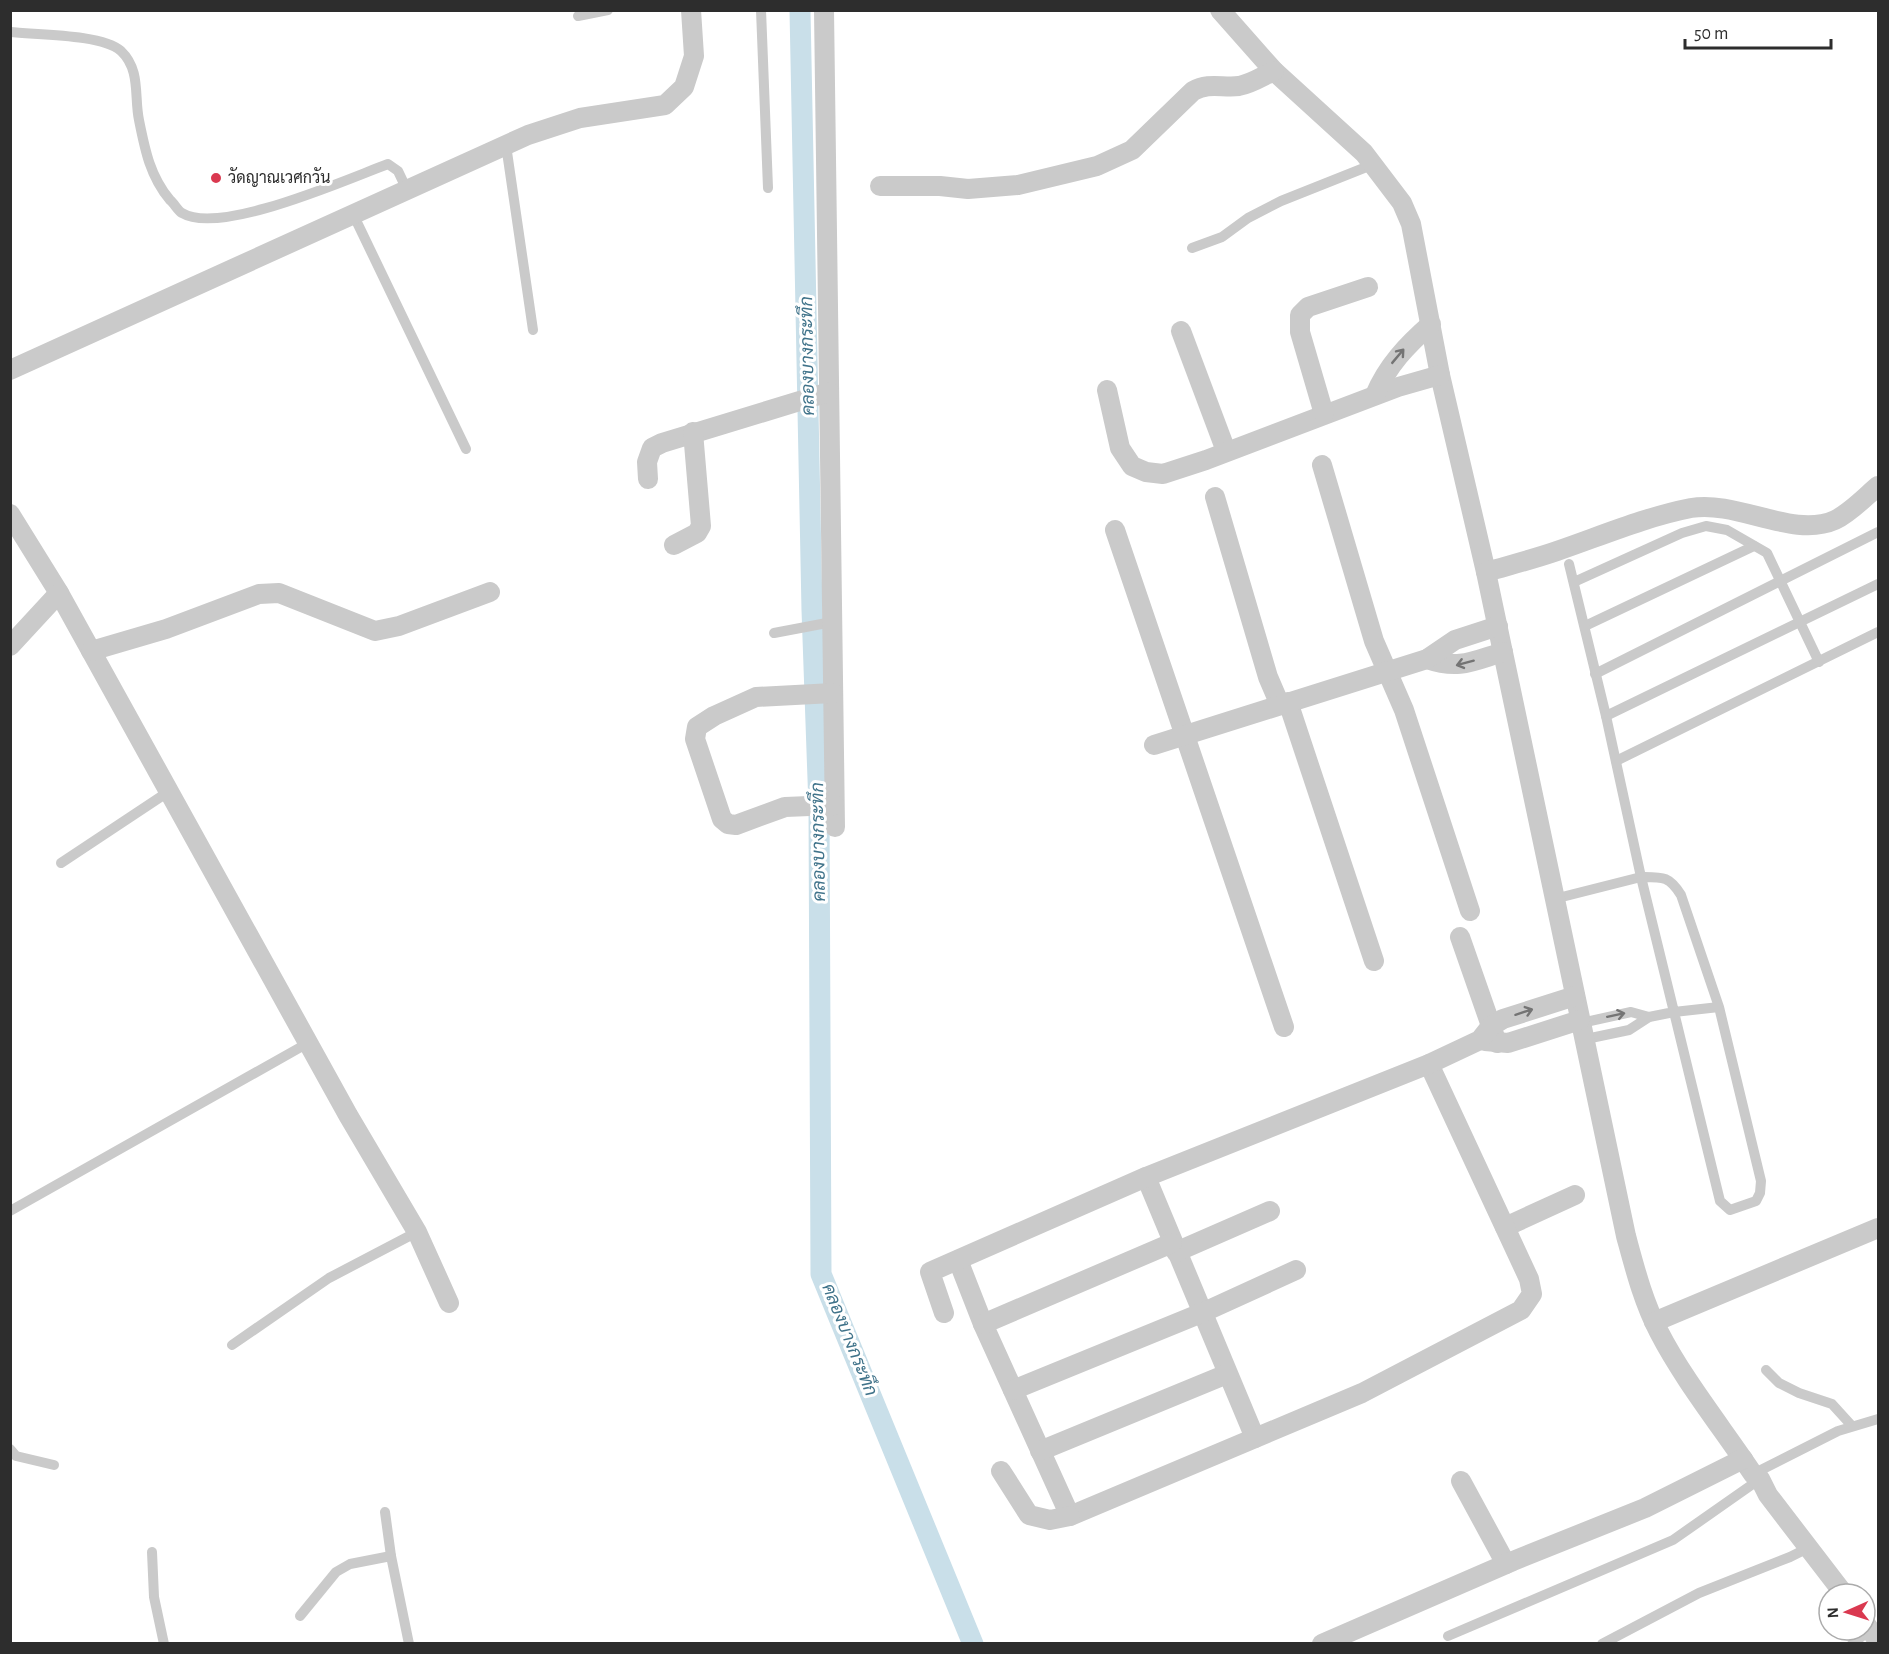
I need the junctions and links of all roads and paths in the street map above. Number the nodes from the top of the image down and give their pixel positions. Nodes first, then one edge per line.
1 (608, 10) edge
2 (691, 10) edge
3 (760, 10) edge
4 (824, 10) edge
5 (1220, 10) edge
6 (578, 16) dead end
7 (10, 32) edge
8 (1274, 71) junction
9 (506, 145) junction
10 (1374, 164) junction
11 (880, 186) dead end
12 (768, 188) dead end
13 (407, 190) junction
14 (353, 214) junction
15 (1192, 248) dead end
16 (1368, 286) dead end
17 (1431, 324) junction
18 (533, 330) dead end
19 (1181, 332) dead end
20 (10, 369) edge
21 (1440, 375) junction
22 (1107, 390) dead end
23 (821, 394) junction
24 (1375, 395) junction
25 (1324, 414) junction
26 (693, 432) junction
27 (466, 449) dead end
28 (1226, 451) junction
29 (1322, 465) dead end
30 (648, 479) dead end
31 (1878, 486) edge
32 (1215, 496) dead end
33 (10, 514) edge
34 (1116, 530) dead end
35 (1878, 532) edge
36 (674, 546) dead end
37 (1754, 546) junction
38 (1569, 564) dead end
39 (1486, 572) junction
40 (1574, 582) junction
41 (1780, 582) junction
42 (1878, 584) edge
43 (490, 592) dead end
44 (59, 593) junction
45 (1800, 623) junction
46 (828, 624) junction
47 (1498, 626) junction
48 (1585, 626) junction
49 (1878, 632) edge
50 (774, 633) dead end
51 (10, 646) edge
52 (91, 651) junction
53 (1503, 652) junction
54 (1427, 659) junction
55 (1819, 662) junction
56 (1387, 671) junction
57 (1595, 674) junction
58 (830, 693) junction
59 (1284, 704) junction
60 (1606, 716) junction
61 (1186, 736) junction
62 (1154, 745) dead end
63 (1616, 761) junction
64 (168, 792) junction
65 (831, 805) junction
66 (835, 827) dead end
67 (61, 863) dead end
68 (1641, 877) junction
69 (1554, 898) junction
70 (1470, 911) dead end
71 (1460, 937) dead end
72 (1374, 961) dead end
73 (1575, 996) junction
74 (1719, 1007) junction
75 (1674, 1012) junction
76 (1649, 1017) junction
77 (1284, 1027) dead end
78 (1582, 1027) junction
79 (1490, 1036) junction
80 (308, 1043) junction
81 (1429, 1064) junction
82 (1146, 1177) junction
83 (1575, 1195) dead end
84 (10, 1211) edge
85 (1270, 1211) dead end
86 (1505, 1227) junction
87 (1878, 1228) edge
88 (417, 1232) junction
89 (1174, 1248) junction
90 (958, 1260) junction
91 (1296, 1270) dead end
92 (449, 1303) dead end
93 (1204, 1312) junction
94 (944, 1313) dead end
95 (1654, 1322) junction
96 (983, 1324) junction
97 (232, 1345) dead end
98 (1767, 1370) dead end
99 (1227, 1374) junction
100 (1012, 1390) junction
101 (1878, 1419) edge
102 (1852, 1426) junction
103 (1255, 1438) junction
104 (10, 1449) edge
105 (1040, 1451) junction
106 (54, 1465) dead end
107 (1000, 1471) dead end
108 (1752, 1471) junction
109 (1461, 1481) dead end
110 (385, 1512) dead end
111 (1070, 1516) junction
112 (1810, 1547) junction
113 (152, 1552) dead end
114 (391, 1556) junction
115 (1506, 1564) junction
116 (1835, 1582) edge
117 (300, 1616) dead end
118 (1448, 1636) dead end
119 (164, 1644) edge
120 (410, 1644) edge
121 (1322, 1644) edge
122 (1602, 1644) edge

1 - 6 lane
2 - 9 street
3 - 12 lane
4 - 23 street
5 - 8 street
7 - 13 lane
8 - 10 street
8 - 11 street
9 - 13 street
9 - 18 lane
10 - 15 lane
10 - 17 street
13 - 14 street
14 - 20 street
14 - 27 lane
16 - 25 street
17 - 21 street
24 -> 17 street
19 - 28 street
21 - 24 street
21 - 39 street
22 - 28 street
23 - 26 street
23 - 46 street
24 - 25 street
25 - 28 street
26 - 30 street
26 - 36 street
29 - 56 street
31 - 39 street
32 - 59 street
33 - 44 street
34 - 61 street
35 - 41 lane
37 - 40 lane
37 - 41 lane
37 - 48 lane
38 - 40 lane
39 - 47 street
40 - 48 lane
41 - 45 lane
41 - 57 lane
42 - 45 lane
43 - 52 street
44 - 51 street
44 - 52 street
45 - 55 lane
45 - 60 lane
46 - 50 lane
46 - 58 street
47 - 53 street
47 - 54 street
48 - 57 lane
49 - 55 lane
52 - 64 street
53 -> 54 street
53 - 69 street
54 - 56 street
55 - 63 lane
56 - 59 street
56 - 70 street
57 - 60 lane
58 - 65 street
58 - 65 street
59 - 61 street
59 - 72 street
60 - 63 lane
61 - 62 street
61 - 77 street
63 - 68 lane
64 - 67 lane
64 - 80 street
65 - 66 street
68 - 69 lane
68 - 74 lane
68 - 75 lane
69 - 73 street
71 - 79 street
73 - 78 street
79 -> 73 street
74 - 75 lane
74 - 75 lane
75 - 76 lane
78 -> 76 lane
76 - 78 lane
78 - 79 street
78 - 95 street
79 - 81 street
80 - 84 lane
80 - 88 street
81 - 82 street
81 - 86 street
82 - 89 street
82 - 90 street
83 - 86 street
85 - 89 street
86 - 103 street
87 - 95 street
88 - 92 street
88 - 97 lane
89 - 93 street
89 - 96 street
90 - 94 street
90 - 96 street
91 - 93 street
93 - 99 street
93 - 100 street
95 - 108 street
96 - 100 street
98 - 102 lane
99 - 103 street
99 - 105 street
100 - 105 street
101 - 102 lane
102 - 108 lane
103 - 111 street
104 - 106 lane
105 - 111 street
107 - 111 street
108 - 112 street
108 - 115 street
108 - 118 lane
109 - 115 street
110 - 114 lane
112 - 116 street
112 - 122 lane
113 - 119 lane
114 - 117 lane
114 - 120 lane
115 - 121 street

